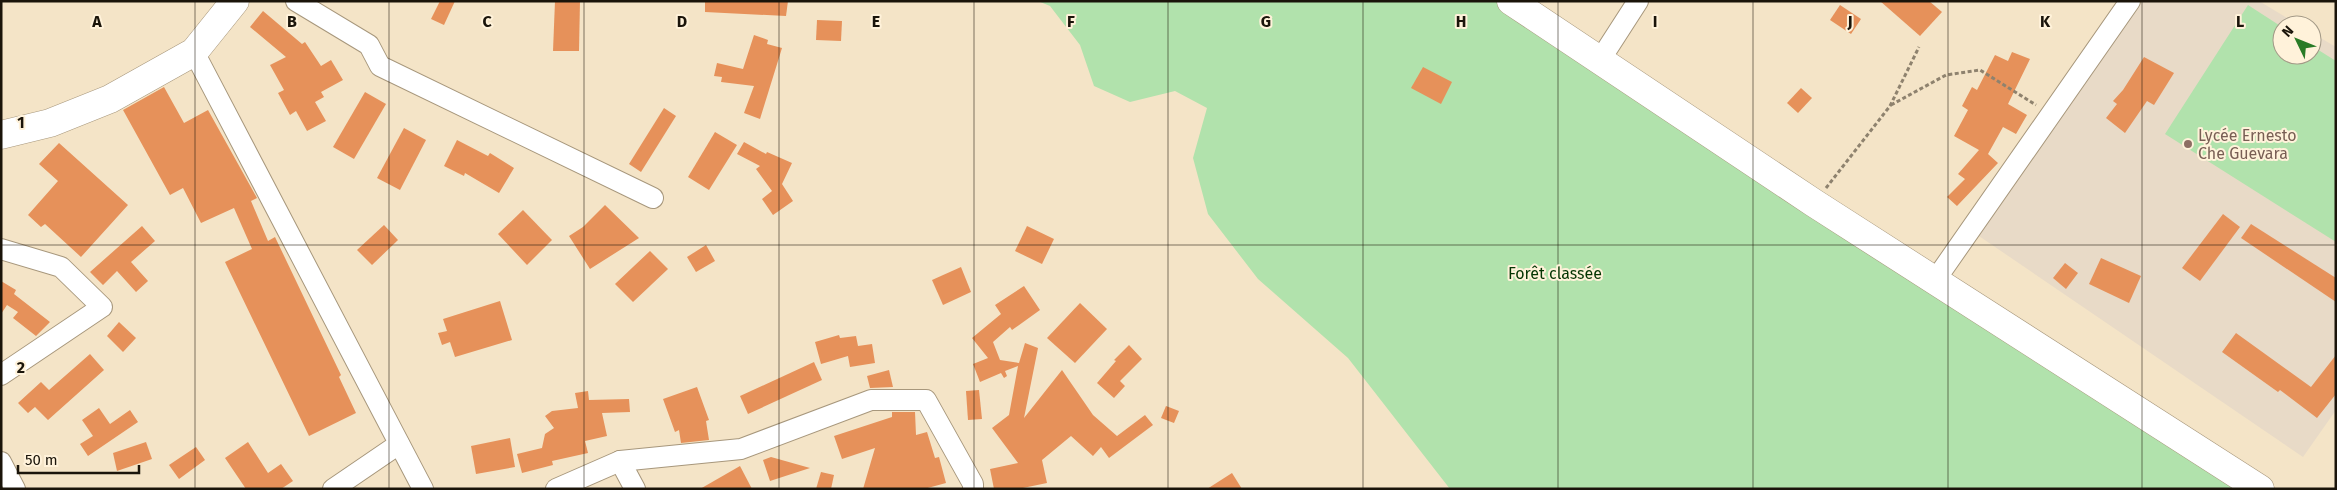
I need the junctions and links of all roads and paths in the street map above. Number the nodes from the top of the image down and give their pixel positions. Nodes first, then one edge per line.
1 (235, 1) edge
2 (296, 1) edge
3 (1511, 1) edge
4 (1638, 1) edge
5 (2130, 1) edge
6 (1919, 47) dead end
7 (194, 52) junction
8 (1600, 60) junction
9 (1890, 106) junction
10 (2049, 113) junction
11 (1, 135) edge
12 (653, 198) dead end
13 (1814, 203) junction
14 (1, 249) edge
15 (1936, 279) junction
16 (1, 376) edge
17 (398, 444) junction
18 (620, 461) junction
19 (3, 468) edge
20 (16, 489) edge
21 (333, 489) edge
22 (424, 489) edge
23 (556, 489) edge
24 (636, 489) edge
25 (973, 489) edge
26 (2260, 489) edge

1 - 7 highway
2 - 12 street
3 - 8 highway
4 - 8 street
5 - 10 street
6 - 9 path
7 - 11 highway
7 - 17 street
8 - 13 highway
9 - 10 path
9 - 13 path
10 - 15 street
13 - 15 highway
14 - 16 street
15 - 26 highway
17 - 21 street
17 - 22 street
18 - 23 street
18 - 24 street
18 - 25 street
19 - 20 street

